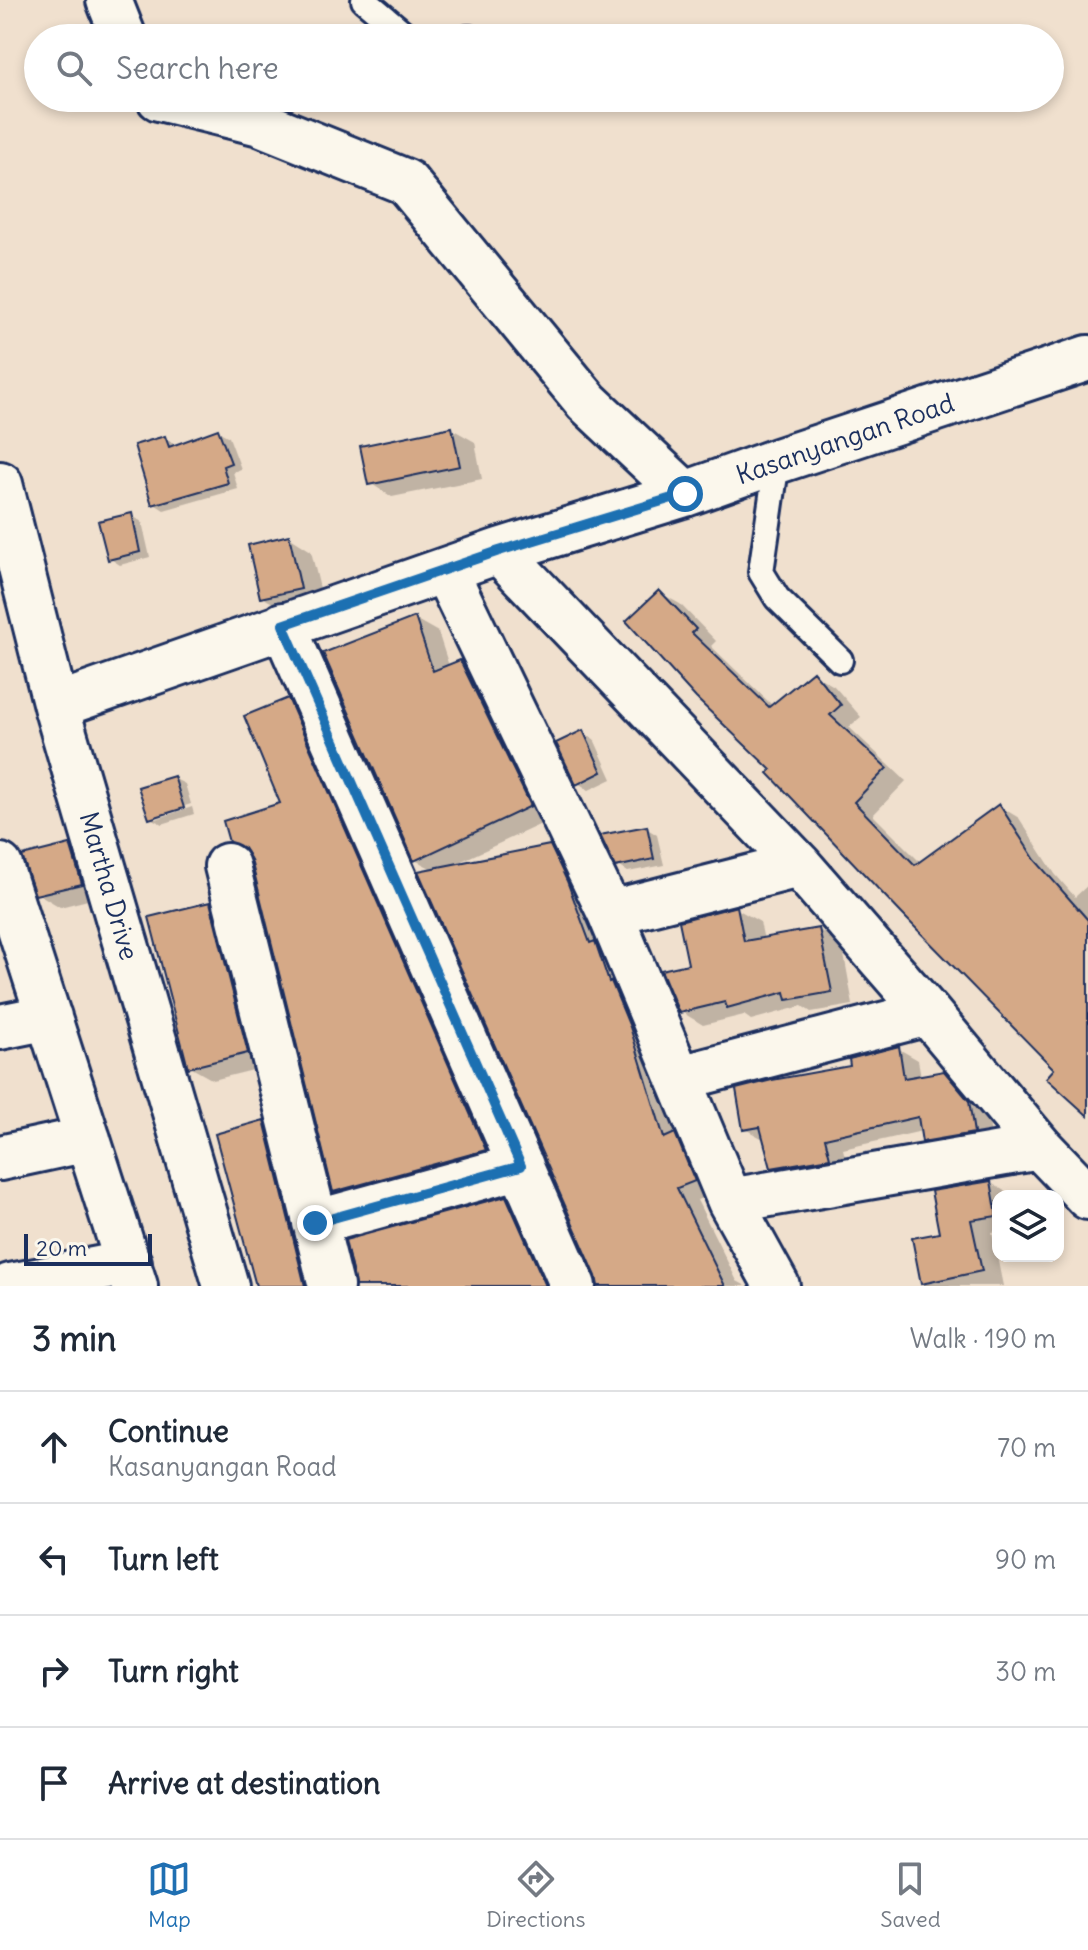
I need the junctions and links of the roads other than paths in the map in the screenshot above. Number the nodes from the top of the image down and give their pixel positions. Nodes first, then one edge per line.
1 (109, 0) edge
2 (364, 0) edge
3 (118, 24) edge
4 (392, 24) edge
5 (216, 112) edge
6 (1088, 358) edge
7 (777, 461) junction
8 (0, 484) edge
9 (685, 494) junction
10 (499, 551) junction
11 (445, 570) junction
12 (283, 625) junction
13 (840, 660) dead end
14 (56, 706) junction
15 (799, 865) junction
16 (0, 866) edge
17 (227, 866) dead end
18 (610, 913) junction
19 (928, 1013) junction
20 (49, 1017) junction
21 (0, 1027) edge
22 (680, 1078) junction
23 (88, 1139) junction
24 (1040, 1147) junction
25 (0, 1158) edge
26 (521, 1166) junction
27 (1088, 1197) edge
28 (730, 1201) junction
29 (315, 1223) junction
30 (132, 1274) edge
31 (10, 1286) edge
32 (226, 1286) edge
33 (331, 1286) edge
34 (573, 1286) edge
35 (777, 1286) edge

1 - 3 street
2 - 4 lane
5 - 9 street
6 - 7 street, Kasanyangan Road
7 - 9 street, Kasanyangan Road
7 - 13 lane
8 - 14 street, Martha Drive
9 - 10 street, Kasanyangan Road
10 - 11 street, Kasanyangan Road
10 - 15 street
11 - 12 street, Kasanyangan Road
11 - 18 street
12 - 14 street, Kasanyangan Road
12 - 26 street
14 - 32 street, Martha Drive
15 - 18 street
15 - 19 street
16 - 20 street
17 - 29 street
18 - 22 street
19 - 22 street
19 - 24 street
20 - 21 street
20 - 23 street
22 - 28 street
23 - 25 street
23 - 30 street
24 - 27 street
24 - 28 street
26 - 29 street
26 - 34 street
28 - 35 street
29 - 33 street
30 - 31 street

